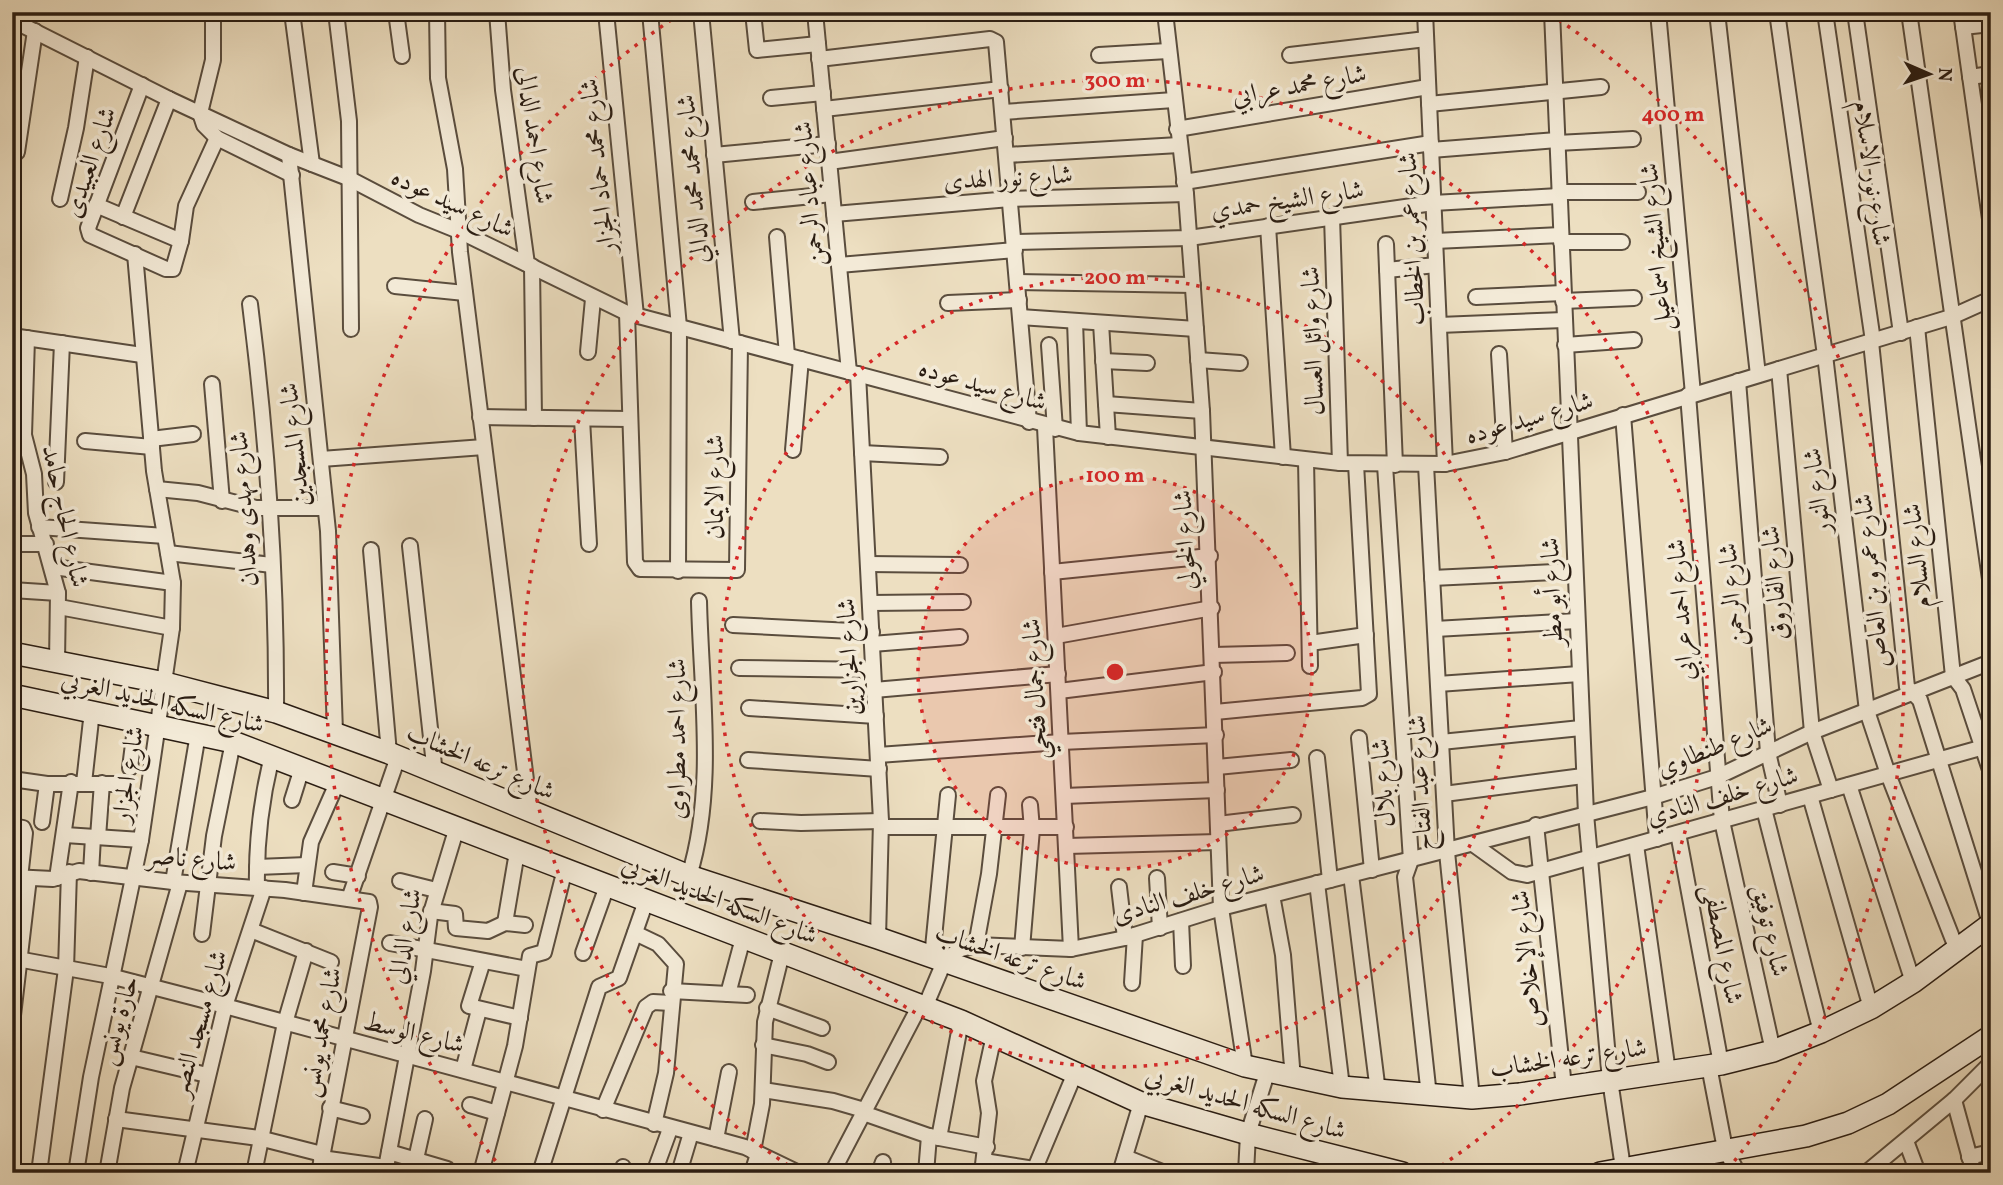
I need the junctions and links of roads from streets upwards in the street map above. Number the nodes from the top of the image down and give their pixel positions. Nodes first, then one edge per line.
1 (213, 12) edge
2 (292, 12) edge
3 (336, 12) edge
4 (396, 12) edge
5 (437, 12) edge
6 (497, 12) edge
7 (606, 12) edge
8 (650, 12) edge
9 (701, 12) edge
10 (753, 12) edge
11 (831, 12) edge
12 (1165, 12) edge
13 (1425, 12) edge
14 (1552, 12) edge
15 (1658, 12) edge
16 (1717, 12) edge
17 (1777, 12) edge
18 (1825, 12) edge
19 (1854, 12) edge
20 (1909, 12) edge
21 (815, 13) edge
22 (1962, 20) edge
23 (13, 23) edge
24 (1991, 24) edge
25 (35, 31) junction
26 (1426, 39) junction
27 (1168, 51) junction
28 (819, 52) junction
29 (1099, 55) dead end
30 (1290, 55) dead end
31 (401, 56) dead end
32 (87, 57) junction
33 (1991, 74) edge
34 (1970, 77) junction
35 (142, 85) junction
36 (1428, 87) junction
37 (1601, 87) dead end
38 (1001, 89) junction
39 (1555, 91) junction
40 (823, 93) junction
41 (771, 98) dead end
42 (169, 99) junction
43 (1174, 100) junction
44 (1429, 104) junction
45 (824, 109) junction
46 (1003, 112) junction
47 (200, 113) junction
48 (1984, 132) edge
49 (1178, 137) junction
50 (216, 138) junction
51 (1005, 138) junction
52 (1633, 139) dead end
53 (1557, 142) junction
54 (828, 144) junction
55 (1431, 147) junction
56 (17, 152) dead end
57 (289, 155) junction
58 (714, 155) junction
59 (1007, 155) junction
60 (830, 162) junction
61 (312, 164) junction
62 (292, 175) junction
63 (348, 178) junction
64 (1988, 181) edge
65 (1185, 188) junction
66 (1638, 192) dead end
67 (832, 194) junction
68 (1559, 194) junction
69 (60, 199) dead end
70 (1010, 199) junction
71 (753, 202) dead end
72 (1433, 202) junction
73 (96, 205) junction
74 (834, 214) junction
75 (123, 216) junction
76 (1332, 217) junction
77 (1268, 226) junction
78 (1991, 226) edge
79 (461, 232) junction
80 (777, 237) dead end
81 (1189, 238) junction
82 (1561, 239) junction
83 (181, 241) junction
84 (1435, 241) junction
85 (1622, 242) dead end
86 (1386, 244) dead end
87 (1014, 246) junction
88 (135, 254) junction
89 (530, 265) junction
90 (839, 265) junction
91 (1436, 265) junction
92 (1387, 270) junction
93 (1017, 282) junction
94 (1193, 285) junction
95 (395, 286) dead end
96 (465, 293) junction
97 (1476, 297) dead end
98 (1563, 297) junction
99 (1634, 298) dead end
100 (593, 299) junction
101 (1991, 299) edge
102 (1019, 300) junction
103 (948, 303) dead end
104 (250, 304) dead end
105 (631, 314) junction
106 (1020, 317) junction
107 (1951, 317) junction
108 (1564, 320) junction
109 (1075, 321) junction
110 (1101, 323) junction
111 (1439, 325) junction
112 (679, 327) junction
113 (1917, 327) junction
114 (351, 329) dead end
115 (1196, 329) junction
116 (1901, 333) junction
117 (20, 337) edge
118 (1634, 340) dead end
119 (1872, 341) junction
120 (736, 342) junction
121 (62, 343) junction
122 (1049, 345) dead end
123 (1565, 345) junction
124 (587, 352) dead end
125 (1499, 354) dead end
126 (142, 355) junction
127 (1825, 355) junction
128 (794, 357) junction
129 (1198, 360) junction
130 (1103, 361) junction
131 (1147, 363) dead end
132 (1240, 363) dead end
133 (1779, 369) junction
134 (854, 373) junction
135 (1758, 375) junction
136 (1738, 381) junction
137 (212, 384) dead end
138 (1691, 395) junction
139 (1106, 404) junction
140 (1202, 411) junction
141 (1623, 415) junction
142 (480, 417) junction
143 (534, 418) junction
144 (582, 419) junction
145 (629, 419) junction
146 (1029, 422) junction
147 (1050, 428) junction
148 (1569, 432) junction
149 (1079, 433) junction
150 (193, 434) dead end
151 (1108, 437) junction
152 (85, 441) dead end
153 (152, 443) junction
154 (484, 447) junction
155 (19, 448) edge
156 (1204, 448) junction
157 (793, 450) dead end
158 (1505, 452) junction
159 (862, 453) junction
160 (940, 457) dead end
161 (1283, 457) junction
162 (321, 459) junction
163 (1306, 460) junction
164 (1340, 463) junction
165 (1356, 464) junction
166 (1445, 464) junction
167 (1390, 465) junction
168 (1426, 465) junction
169 (56, 482) dead end
170 (157, 489) junction
171 (222, 501) junction
172 (324, 508) junction
173 (268, 509) junction
174 (39, 527) junction
175 (165, 536) junction
176 (12, 544) edge
177 (46, 544) junction
178 (589, 544) dead end
179 (410, 546) dead end
180 (371, 550) dead end
181 (168, 553) junction
182 (1210, 556) junction
183 (868, 564) junction
184 (272, 565) junction
185 (960, 565) dead end
186 (53, 567) junction
187 (678, 571) junction
188 (1574, 571) junction
189 (1052, 572) junction
190 (1432, 578) junction
191 (173, 583) junction
192 (1991, 586) edge
193 (12, 590) edge
194 (58, 600) junction
195 (699, 601) dead end
196 (963, 602) dead end
197 (870, 603) junction
198 (1212, 608) junction
199 (1577, 621) junction
200 (733, 625) dead end
201 (172, 628) junction
202 (1435, 629) junction
203 (1366, 635) junction
204 (1056, 636) junction
205 (960, 637) dead end
206 (872, 638) junction
207 (1310, 643) junction
208 (12, 653) edge
209 (1287, 653) dead end
210 (1213, 655) junction
211 (57, 662) junction
212 (1991, 662) edge
213 (1310, 666) dead end
214 (739, 668) dead end
215 (873, 670) junction
216 (1214, 672) junction
217 (1058, 674) junction
218 (1579, 674) junction
219 (1953, 676) junction
220 (165, 683) junction
221 (1438, 684) junction
222 (874, 690) junction
223 (1059, 691) junction
224 (1912, 693) junction
225 (12, 695) edge
226 (749, 708) dead end
227 (92, 711) junction
228 (1867, 711) junction
229 (276, 712) junction
230 (1215, 712) junction
231 (876, 716) junction
232 (136, 720) junction
233 (160, 726) junction
234 (1581, 728) junction
235 (335, 732) junction
236 (1812, 733) junction
237 (198, 734) junction
238 (1216, 735) junction
239 (1359, 738) dead end
240 (233, 742) junction
241 (1061, 742) junction
242 (1441, 742) junction
243 (1987, 746) edge
244 (1768, 752) junction
245 (393, 755) junction
246 (272, 756) junction
247 (1317, 758) dead end
248 (748, 760) dead end
249 (1291, 760) dead end
250 (1938, 760) junction
251 (878, 762) junction
252 (1217, 767) junction
253 (130, 768) dead end
254 (302, 768) junction
255 (1991, 773) edge
256 (435, 774) junction
257 (1888, 774) junction
258 (1583, 776) junction
259 (1717, 777) junction
260 (12, 779) edge
261 (338, 781) junction
262 (78, 783) junction
263 (102, 783) junction
264 (47, 784) junction
265 (123, 784) dead end
266 (1849, 785) junction
267 (1217, 790) junction
268 (1831, 790) junction
269 (1444, 794) junction
270 (948, 795) dead end
271 (998, 795) dead end
272 (1064, 796) junction
273 (1810, 796) junction
274 (1653, 797) junction
275 (385, 799) junction
276 (292, 800) dead end
277 (1030, 805) dead end
278 (1780, 805) junction
279 (1764, 809) junction
280 (530, 812) junction
281 (1586, 814) junction
282 (1293, 815) dead end
283 (760, 821) dead end
284 (1722, 821) junction
285 (42, 822) dead end
286 (881, 824) junction
287 (1218, 824) junction
288 (1536, 825) junction
289 (12, 826) edge
290 (457, 827) junction
291 (945, 827) junction
292 (1066, 827) junction
293 (995, 828) junction
294 (1032, 829) junction
295 (1678, 833) junction
296 (65, 835) junction
297 (96, 837) junction
298 (141, 839) junction
299 (1657, 839) junction
300 (1218, 842) junction
301 (1473, 844) junction
302 (1636, 845) junction
303 (1067, 846) junction
304 (517, 852) junction
305 (1447, 852) junction
306 (1589, 858) junction
307 (1411, 860) junction
308 (306, 865) junction
309 (257, 867) junction
310 (565, 869) junction
311 (1372, 870) junction
312 (333, 872) dead end
313 (1541, 872) junction
314 (91, 873) junction
315 (63, 875) junction
316 (1351, 875) junction
317 (358, 876) junction
318 (689, 876) junction
319 (21, 877) edge
320 (133, 878) junction
321 (1157, 878) dead end
322 (400, 881) dead end
323 (1323, 881) junction
324 (177, 883) junction
325 (208, 884) junction
326 (607, 886) junction
327 (1119, 887) dead end
328 (261, 888) junction
329 (436, 890) junction
330 (304, 893) junction
331 (1272, 895) junction
332 (349, 899) junction
333 (646, 901) junction
334 (369, 902) joint
335 (1221, 908) junction
336 (431, 911) junction
337 (1181, 921) junction
338 (505, 923) junction
339 (525, 925) dead end
340 (1991, 925) edge
341 (1160, 928) junction
342 (251, 930) junction
343 (635, 933) junction
344 (202, 934) dead end
345 (1130, 937) junction
346 (743, 938) junction
347 (878, 938) junction
348 (390, 943) dead end
349 (976, 945) junction
350 (1022, 948) junction
351 (1071, 949) junction
352 (425, 950) junction
353 (1958, 950) junction
354 (306, 951) junction
355 (583, 953) dead end
356 (782, 953) junction
357 (15, 958) edge
358 (938, 960) junction
359 (483, 961) junction
360 (331, 962) dead end
361 (1183, 966) dead end
362 (66, 969) junction
363 (527, 969) junction
364 (110, 976) junction
365 (1132, 982) dead end
366 (1913, 982) junction
367 (152, 987) junction
368 (727, 994) junction
369 (747, 995) dead end
370 (671, 997) junction
371 (225, 1006) junction
372 (922, 1006) junction
373 (767, 1008) junction
374 (1871, 1008) junction
375 (479, 1010) junction
376 (520, 1018) junction
377 (961, 1021) junction
378 (285, 1023) junction
379 (12, 1024) edge
380 (822, 1028) dead end
381 (1821, 1032) junction
382 (995, 1035) junction
383 (1991, 1036) edge
384 (343, 1039) junction
385 (763, 1045) junction
386 (1773, 1051) junction
387 (408, 1056) junction
388 (131, 1057) junction
389 (828, 1062) dead end
390 (1715, 1065) junction
391 (1245, 1066) junction
392 (1990, 1066) edge
393 (463, 1070) junction
394 (729, 1072) dead end
395 (1668, 1072) junction
396 (1074, 1073) junction
397 (1267, 1073) junction
398 (206, 1075) junction
399 (1293, 1079) junction
400 (1610, 1080) junction
401 (505, 1082) junction
402 (1342, 1087) junction
403 (1564, 1087) junction
404 (763, 1090) junction
405 (1378, 1092) junction
406 (1429, 1096) junction
407 (1472, 1098) junction
408 (564, 1099) junction
409 (1954, 1100) junction
410 (1141, 1103) junction
411 (470, 1105) dead end
412 (330, 1108) junction
413 (603, 1110) junction
414 (863, 1112) junction
415 (498, 1113) junction
416 (362, 1116) dead end
417 (116, 1119) junction
418 (425, 1119) dead end
419 (654, 1124) junction
420 (194, 1129) junction
421 (670, 1129) junction
422 (691, 1133) junction
423 (1248, 1135) junction
424 (934, 1137) junction
425 (259, 1139) junction
426 (716, 1139) junction
427 (1906, 1141) junction
428 (1725, 1149) junction
429 (389, 1152) junction
430 (755, 1152) junction
431 (1991, 1152) edge
432 (1969, 1157) junction
433 (984, 1160) edge
434 (321, 1161) edge
435 (1687, 1164) edge
436 (425, 1165) edge
437 (1118, 1166) edge
438 (447, 1169) dead end
439 (1629, 1169) edge
440 (386, 1170) edge
441 (1033, 1171) edge
442 (39, 1173) edge
443 (76, 1173) edge
444 (107, 1173) edge
445 (184, 1173) edge
446 (254, 1173) edge
447 (481, 1173) edge
448 (540, 1173) edge
449 (653, 1173) edge
450 (680, 1173) edge
451 (752, 1173) edge
452 (799, 1173) edge
453 (832, 1173) edge
454 (926, 1173) edge
455 (1166, 1173) edge
456 (1246, 1173) edge
457 (1402, 1173) edge
458 (1600, 1173) edge
459 (1738, 1173) edge
460 (1866, 1173) edge
461 (1918, 1173) edge
462 (1974, 1173) edge

1 - 47 street
2 - 61 street
3 - 63 street
4 - 31 street
5 - 79 street
6 - 89 street, شارع احمد الدالى
7 - 105 street, شارع محمد حماد الجزار
8 - 112 street
9 - 58 street, شارع محمد محمد الدالي
10 - 28 street
11 - 21 street
12 - 27 street, شارع الخولي
13 - 26 street, شارع عمر بن الخطاب
14 - 39 street, شارع أبو مطر
15 - 138 street, شارع الشيخ اسماعيل
16 - 135 street
17 - 127 street, شارع النور
18 - 119 street, شارع نور الاسلام
19 - 116 street
20 - 107 street
21 - 28 street, شارع عباد الرحمن
22 - 24 street
22 - 34 street
23 - 25 street, شارع سيد عوده
25 - 32 street, شارع سيد عوده
25 - 56 street
26 - 30 street
26 - 36 street, شارع عمر بن الخطاب
27 - 29 street
27 - 43 street, شارع الخولي
28 - 38 street
28 - 40 street, شارع عباد الرحمن
32 - 35 street, شارع سيد عوده
32 - 69 street
33 - 34 street
34 - 48 street
35 - 42 street, شارع سيد عوده
35 - 73 street, شارع العبيدى
36 - 44 street, شارع عمر بن الخطاب
36 - 49 street, شارع محمد عرابي
37 - 39 street
38 - 45 street
38 - 46 street
39 - 44 street
39 - 53 street, شارع أبو مطر
40 - 41 street
40 - 45 street, شارع عباد الرحمن
42 - 47 street, شارع سيد عوده
42 - 75 street
43 - 46 street
43 - 49 street, شارع الخولي
44 - 55 street, شارع عمر بن الخطاب
45 - 54 street, شارع عباد الرحمن
46 - 51 street
47 - 50 street
47 - 57 street, شارع سيد عوده
48 - 64 street
49 - 59 street, شارع محمد عرابي
49 - 65 street, شارع الخولي
50 - 62 street
50 - 83 street, شارع العبيدى
51 - 59 street
51 - 60 street
52 - 53 street, شارع نور الهدى
53 - 55 street, شارع نور الهدى
53 - 68 street, شارع أبو مطر
54 - 58 street
54 - 60 street, شارع عباد الرحمن
55 - 65 street, شارع نور الهدى
55 - 72 street, شارع عمر بن الخطاب
57 - 61 street, شارع سيد عوده
57 - 62 street, شارع المسجدين
58 - 120 street, شارع محمد محمد الدالي
59 - 70 street
60 - 67 street, شارع عباد الرحمن
61 - 63 street, شارع سيد عوده
62 - 162 street, شارع المسجدين
63 - 79 street, شارع سيد عوده
63 - 114 street
64 - 78 street
65 - 70 street, شارع نور الهدى
65 - 81 street, شارع الخولي
66 - 68 street, شارع الشيخ حمدي
67 - 71 street
67 - 74 street, شارع عباد الرحمن
68 - 72 street, شارع الشيخ حمدي
68 - 82 street, شارع أبو مطر
70 - 74 street, شارع نور الهدى
70 - 87 street
72 - 76 street, شارع الشيخ حمدي
72 - 84 street, شارع عمر بن الخطاب
73 - 75 street
73 - 88 street, شارع العبيدى
74 - 90 street, شارع عباد الرحمن
75 - 83 street
76 - 77 street, شارع الشيخ حمدي
76 - 164 street, شارع وائل العسال
77 - 81 street, شارع الشيخ حمدي
77 - 161 street
79 - 89 street, شارع سيد عوده
79 - 96 street
80 - 128 street
81 - 87 street, شارع الشيخ حمدي
81 - 94 street, شارع الخولي
82 - 84 street
82 - 85 street
82 - 98 street, شارع أبو مطر
83 - 88 street, شارع العبيدى
84 - 91 street, شارع عمر بن الخطاب
86 - 92 street, شارع بلال
87 - 90 street, شارع الشيخ حمدي
87 - 93 street
88 - 126 street, شارع الجزار
89 - 100 street, شارع سيد عوده
89 - 143 street, شارع احمد الدالى
90 - 134 street, شارع عباد الرحمن
91 - 92 street
91 - 111 street, شارع عمر بن الخطاب
92 - 167 street, شارع بلال
93 - 94 street
93 - 102 street
94 - 115 street, شارع الخولي
95 - 96 street
96 - 142 street
97 - 98 street
98 - 99 street
98 - 108 street, شارع أبو مطر
100 - 105 street, شارع سيد عوده
100 - 124 street
101 - 107 street, شارع سيد عوده
102 - 103 street
102 - 106 street
104 - 173 street, شارع مهدى وهدان
105 - 112 street, شارع سيد عوده
105 - 145 street, شارع محمد حماد الجزار
106 - 109 street
106 - 146 street
107 - 113 street, شارع سيد عوده
107 - 192 street
108 - 111 street
108 - 123 street, شارع أبو مطر
109 - 110 street
109 - 149 street
110 - 115 street
110 - 130 street
111 - 166 street, شارع عمر بن الخطاب
112 - 120 street, شارع سيد عوده
112 - 187 street
113 - 116 street, شارع سيد عوده
113 - 219 street, شارع السلام
115 - 129 street, شارع الخولي
116 - 119 street, شارع سيد عوده
117 - 121 street
117 - 155 street, شارع الحاج حامد
118 - 123 street
119 - 127 street, شارع سيد عوده
119 - 224 street, شارع عمرو بن العاص
120 - 128 street, شارع سيد عوده
120 - 187 street, شارع الايمان
121 - 126 street
121 - 169 street
122 - 147 street, شارع جمال فتحي
123 - 148 street, شارع أبو مطر
125 - 158 street
126 - 153 street, شارع الجزار
127 - 133 street, شارع سيد عوده
127 - 228 street, شارع النور
128 - 134 street, شارع سيد عوده
128 - 157 street
129 - 132 street
129 - 140 street, شارع الخولي
130 - 131 street
130 - 139 street
133 - 135 street, شارع سيد عوده
133 - 236 street, شارع الفاروق
134 - 146 street, شارع سيد عوده
134 - 159 street, شارع الجزارين
135 - 136 street, شارع سيد عوده
136 - 138 street, شارع سيد عوده
136 - 244 street, شارع الرحمن
137 - 171 street
138 - 141 street, شارع سيد عوده
138 - 259 street, شارع احمد عرابي
139 - 140 street
139 - 151 street
140 - 156 street, شارع الخولي
141 - 148 street, شارع سيد عوده
141 - 274 street
142 - 143 street
142 - 154 street
143 - 144 street
144 - 145 street
144 - 178 street
145 - 187 street, شارع محمد حماد الجزار
146 - 147 street, شارع سيد عوده
147 - 149 street, شارع سيد عوده
147 - 189 street, شارع جمال فتحي
148 - 158 street, شارع سيد عوده
148 - 188 street, شارع أبو مطر
149 - 151 street, شارع سيد عوده
150 - 153 street
151 - 156 street, شارع سيد عوده
152 - 153 street
153 - 170 street, شارع الجزار
154 - 162 street
154 - 280 street
155 - 174 street, شارع الحاج حامد
156 - 161 street, شارع سيد عوده
156 - 182 street, شارع الخولي
158 - 166 street, شارع سيد عوده
159 - 160 street
159 - 183 street, شارع الجزارين
161 - 163 street, شارع سيد عوده
162 - 172 street, شارع المسجدين
163 - 164 street, شارع سيد عوده
163 - 207 street
164 - 165 street, شارع سيد عوده
165 - 167 street, شارع سيد عوده
165 - 203 street
166 - 168 street, شارع سيد عوده
167 - 168 street, شارع سيد عوده
167 - 307 street, شارع بلال
168 - 190 street, شارع عبد الفتاح
170 - 171 street
170 - 175 street, شارع الجزار
171 - 173 street
172 - 173 street
172 - 235 street, شارع المسجدين
173 - 184 street, شارع مهدى وهدان
174 - 175 street
174 - 177 street, شارع الحاج حامد
175 - 181 street, شارع الجزار
176 - 177 street
177 - 186 street, شارع الحاج حامد
179 - 256 street
180 - 245 street
181 - 184 street
181 - 191 street, شارع الجزار
182 - 189 street
182 - 198 street, شارع الخولي
183 - 185 street
183 - 197 street, شارع الجزارين
184 - 229 street, شارع مهدى وهدان
186 - 191 street
186 - 194 street, شارع الحاج حامد
188 - 190 street
188 - 199 street, شارع أبو مطر
189 - 204 street, شارع جمال فتحي
190 - 202 street, شارع عبد الفتاح
191 - 201 street, شارع الجزار
193 - 194 street
194 - 201 street
194 - 211 street, شارع الحاج حامد
195 - 318 street, شارع احمد مطراوى
196 - 197 street
197 - 206 street, شارع الجزارين
198 - 204 street
198 - 210 street, شارع الخولي
199 - 202 street
199 - 218 street, شارع أبو مطر
200 - 206 street
201 - 220 street, شارع الجزار
202 - 221 street, شارع عبد الفتاح
203 - 207 street
203 - 230 street
204 - 217 street, شارع جمال فتحي
205 - 206 street
206 - 215 street, شارع الجزارين
207 - 213 street
208 - 211 street, شارع ترعه الخشاب
209 - 210 street
210 - 216 street, شارع الخولي
211 - 220 street, شارع ترعه الخشاب
212 - 219 street, شارع طنطاوي
214 - 215 street
215 - 222 street, شارع الجزارين
216 - 223 street
216 - 230 street, شارع الخولي
217 - 222 street
217 - 223 street, شارع جمال فتحي
218 - 221 street
218 - 234 street, شارع أبو مطر
219 - 224 street, شارع طنطاوي
219 - 243 street, شارع السلام
220 - 229 street, شارع ترعه الخشاب
220 - 233 street, شارع الجزار
221 - 242 street, شارع عبد الفتاح
222 - 231 street, شارع الجزارين
223 - 241 street, شارع جمال فتحي
224 - 228 street, شارع طنطاوي
224 - 250 street, شارع عمرو بن العاص
225 - 227 street, شارع السكه الحديد الغربي
226 - 231 street
227 - 232 street, شارع السكه الحديد الغربي
227 - 262 street
228 - 236 street, شارع طنطاوي
228 - 257 street, شارع النور
229 - 235 street, شارع ترعه الخشاب
230 - 238 street, شارع الخولي
231 - 251 street, شارع الجزارين
232 - 233 street, شارع السكه الحديد الغربي
232 - 253 street
233 - 237 street, شارع السكه الحديد الغربي
233 - 298 street, شارع الجزار
234 - 242 street
234 - 258 street, شارع أبو مطر
235 - 245 street, شارع ترعه الخشاب
236 - 244 street, شارع طنطاوي
236 - 268 street, شارع الفاروق
237 - 240 street, شارع السكه الحديد الغربي
237 - 324 street, حارة يونس
238 - 241 street
238 - 252 street, شارع الخولي
239 - 311 street
240 - 246 street, شارع السكه الحديد الغربي
240 - 325 street
241 - 251 street
241 - 272 street, شارع جمال فتحي
242 - 269 street, شارع عبد الفتاح
243 - 250 street, شارع خلف النادي
243 - 255 street, شارع السلام
244 - 259 street, شارع طنطاوي
244 - 278 street, شارع الرحمن
245 - 256 street, شارع ترعه الخشاب
245 - 275 street
246 - 254 street, شارع السكه الحديد الغربي
246 - 309 street, شارع مسجد النصر
247 - 323 street
248 - 251 street
249 - 252 street
250 - 257 street, شارع خلف النادي
250 - 340 street, شارع عمرو بن العاص
251 - 286 street, شارع الجزارين
252 - 267 street, شارع الخولي
254 - 261 street, شارع السكه الحديد الغربي
254 - 276 street
256 - 280 street, شارع ترعه الخشاب
257 - 266 street, شارع خلف النادي
257 - 353 street, شارع النور
258 - 269 street
258 - 281 street, شارع أبو مطر
259 - 274 street, شارع طنطاوي
259 - 284 street, شارع احمد عرابي
260 - 264 street
261 - 275 street, شارع السكه الحديد الغربي
261 - 308 street
262 - 263 street
262 - 264 street
262 - 296 street
263 - 265 street
263 - 297 street
264 - 285 street
266 - 268 street, شارع خلف النادي
266 - 366 street
267 - 272 street
267 - 287 street, شارع الخولي
268 - 273 street, شارع خلف النادي
269 - 305 street, شارع عبد الفتاح
270 - 291 street
271 - 293 street
272 - 292 street, شارع جمال فتحي
273 - 278 street, شارع خلف النادي
273 - 374 street
274 - 281 street, شارع طنطاوي
274 - 299 street
275 - 290 street, شارع السكه الحديد الغربي
275 - 317 street
277 - 294 street
278 - 279 street, شارع خلف النادي
279 - 284 street, شارع خلف النادي
279 - 381 street
280 - 318 street, شارع ترعه الخشاب
281 - 288 street, شارع طنطاوي
281 - 306 street, شارع أبو مطر
282 - 287 street
283 - 286 street
284 - 295 street, شارع خلف النادي
284 - 386 street, شارع توفيق
286 - 291 street
286 - 347 street, شارع الجزارين
287 - 300 street, شارع الخولي
288 - 301 street, شارع طنطاوي
288 - 313 street, شارع الإخلاص
289 - 319 street
290 - 304 street, شارع السكه الحديد الغربي
290 - 329 street, شارع الدالي
291 - 293 street
291 - 358 street
292 - 294 street
292 - 303 street, شارع جمال فتحي
293 - 294 street
293 - 349 street
294 - 350 street
295 - 299 street, شارع خلف النادي
295 - 390 street, شارع المصطفى
296 - 297 street
296 - 315 street
297 - 298 street
297 - 314 street
298 - 320 street, شارع الجزار
299 - 302 street, شارع خلف النادي
300 - 303 street
300 - 335 street, شارع الخولي
301 - 305 street, شارع طنطاوي
301 - 313 street, شارع خلف النادي
302 - 306 street, شارع خلف النادي
302 - 395 street
303 - 351 street, شارع جمال فتحي
304 - 310 street, شارع السكه الحديد الغربي
304 - 338 street
305 - 307 street, شارع خلف النادى
305 - 407 street, شارع عبد الفتاح
306 - 313 street, شارع خلف النادي
306 - 400 street, شارع أبو مطر
307 - 311 street, شارع خلف النادى
307 - 406 street, شارع بلال
308 - 309 street
308 - 330 street
309 - 328 street, شارع مسجد النصر
310 - 326 street, شارع السكه الحديد الغربي
310 - 363 street
311 - 316 street, شارع خلف النادى
312 - 317 street
313 - 403 street, شارع الإخلاص
314 - 315 street, شارع ناصر
314 - 320 street, شارع ناصر
315 - 319 street, شارع ناصر
315 - 362 street
316 - 323 street, شارع خلف النادى
316 - 405 street
317 - 332 street
318 - 347 street, شارع ترعه الخشاب
319 - 357 street
320 - 324 street, شارع ناصر
320 - 364 street, شارع الجزار
321 - 341 street
322 - 329 street
323 - 331 street, شارع خلف النادى
323 - 402 street
324 - 325 street, شارع ناصر
324 - 367 street, حارة يونس
325 - 328 street, شارع ناصر
325 - 344 street
326 - 333 street, شارع السكه الحديد الغربي
326 - 355 street
327 - 345 street
328 - 330 street, شارع ناصر
328 - 342 street, شارع مسجد النصر
329 - 336 street, شارع الدالي
330 - 332 street, شارع ناصر
331 - 335 street, شارع خلف النادى
331 - 399 street
332 - 334 street, شارع ناصر
333 - 343 street
333 - 346 street, شارع السكه الحديد الغربي
334 - 384 street, شارع محمد يونس
335 - 337 street, شارع خلف النادى
335 - 391 street, شارع الخولي
336 - 338 street
336 - 352 street, شارع الدالي
337 - 341 street, شارع خلف النادى
337 - 361 street
338 - 339 street
340 - 353 street, شارع ترعه الخشاب
341 - 345 street, شارع خلف النادى
342 - 354 street
342 - 371 street, شارع مسجد النصر
343 - 370 street
343 - 408 street
345 - 351 street, شارع خلف النادى
345 - 365 street
346 - 356 street, شارع السكه الحديد الغربي
346 - 368 street
347 - 358 street, شارع ترعه الخشاب
348 - 352 street
349 - 350 street, شارع خلف النادى
349 - 358 street
350 - 351 street, شارع خلف النادى
352 - 359 street
352 - 387 street, شارع الدالي
353 - 366 street, شارع ترعه الخشاب
354 - 360 street
354 - 378 street
356 - 372 street, شارع السكه الحديد الغربي
356 - 373 street
357 - 362 street, شارع الوسط
357 - 379 street
358 - 372 street
358 - 391 street, شارع ترعه الخشاب
359 - 363 street
359 - 375 street
362 - 364 street, شارع الوسط
362 - 442 street
363 - 376 street
364 - 367 street, شارع الوسط
364 - 443 street, شارع الجزار
366 - 374 street, شارع ترعه الخشاب
367 - 371 street, شارع الوسط
367 - 388 street, حارة يونس
368 - 369 street
368 - 370 street
370 - 413 street
370 - 419 street
371 - 378 street, شارع الوسط
371 - 398 street, شارع مسجد النصر
372 - 377 street, شارع السكه الحديد الغربي
372 - 414 street
373 - 380 street
373 - 385 street
374 - 381 street, شارع ترعه الخشاب
375 - 376 street
375 - 393 street
376 - 401 street
377 - 382 street, شارع السكه الحديد الغربي
377 - 424 street
378 - 384 street, شارع الوسط
378 - 425 street
381 - 386 street, شارع ترعه الخشاب
382 - 396 street, شارع السكه الحديد الغربي
382 - 433 street
383 - 428 street
384 - 387 street, شارع الوسط
384 - 412 street, شارع محمد يونس
385 - 389 street
385 - 404 street
386 - 390 street, شارع ترعه الخشاب
387 - 393 street, شارع الوسط
387 - 429 street, شارع الدالي
388 - 398 street
388 - 417 street, حارة يونس
390 - 395 street, شارع ترعه الخشاب
390 - 428 street, شارع المصطفى
391 - 397 street, شارع ترعه الخشاب
392 - 409 street
393 - 401 street, شارع الوسط
394 - 426 street
395 - 400 street, شارع ترعه الخشاب
396 - 410 street, شارع السكه الحديد الغربي
396 - 441 street
397 - 399 street, شارع ترعه الخشاب
397 - 423 street
398 - 420 street, شارع مسجد النصر
399 - 402 street, شارع ترعه الخشاب
400 - 403 street, شارع ترعه الخشاب
400 - 439 street, شارع أبو مطر
401 - 408 street, شارع الوسط
401 - 415 street
402 - 405 street, شارع ترعه الخشاب
403 - 407 street, شارع ترعه الخشاب
404 - 414 street
404 - 430 street
405 - 406 street, شارع ترعه الخشاب
406 - 407 street, شارع ترعه الخشاب
408 - 413 street, شارع الوسط
408 - 448 street
409 - 427 street
409 - 432 street
410 - 423 street, شارع السكه الحديد الغربي
410 - 437 street
411 - 415 street
412 - 416 street
412 - 434 street, شارع محمد يونس
413 - 419 street, شارع الوسط
414 - 424 street
414 - 453 street
415 - 447 street
417 - 420 street
417 - 444 street, حارة يونس
418 - 436 street
419 - 421 street, شارع الوسط
420 - 425 street
420 - 445 street, شارع مسجد النصر
421 - 422 street, شارع الوسط
421 - 449 street
422 - 426 street, شارع الوسط
422 - 450 street
423 - 456 street
423 - 457 street, شارع السكه الحديد الغربي
424 - 433 street
424 - 454 street
425 - 434 street
425 - 446 street
426 - 430 street, شارع الوسط
427 - 460 street
427 - 461 street
428 - 435 street
428 - 459 street, شارع المصطفى
429 - 436 street
429 - 440 street, شارع الدالي
430 - 451 street
430 - 452 street, شارع الوسط
431 - 432 street
432 - 462 street
433 - 441 street
434 - 440 street
435 - 439 street
436 - 438 street
437 - 455 street
439 - 458 street

